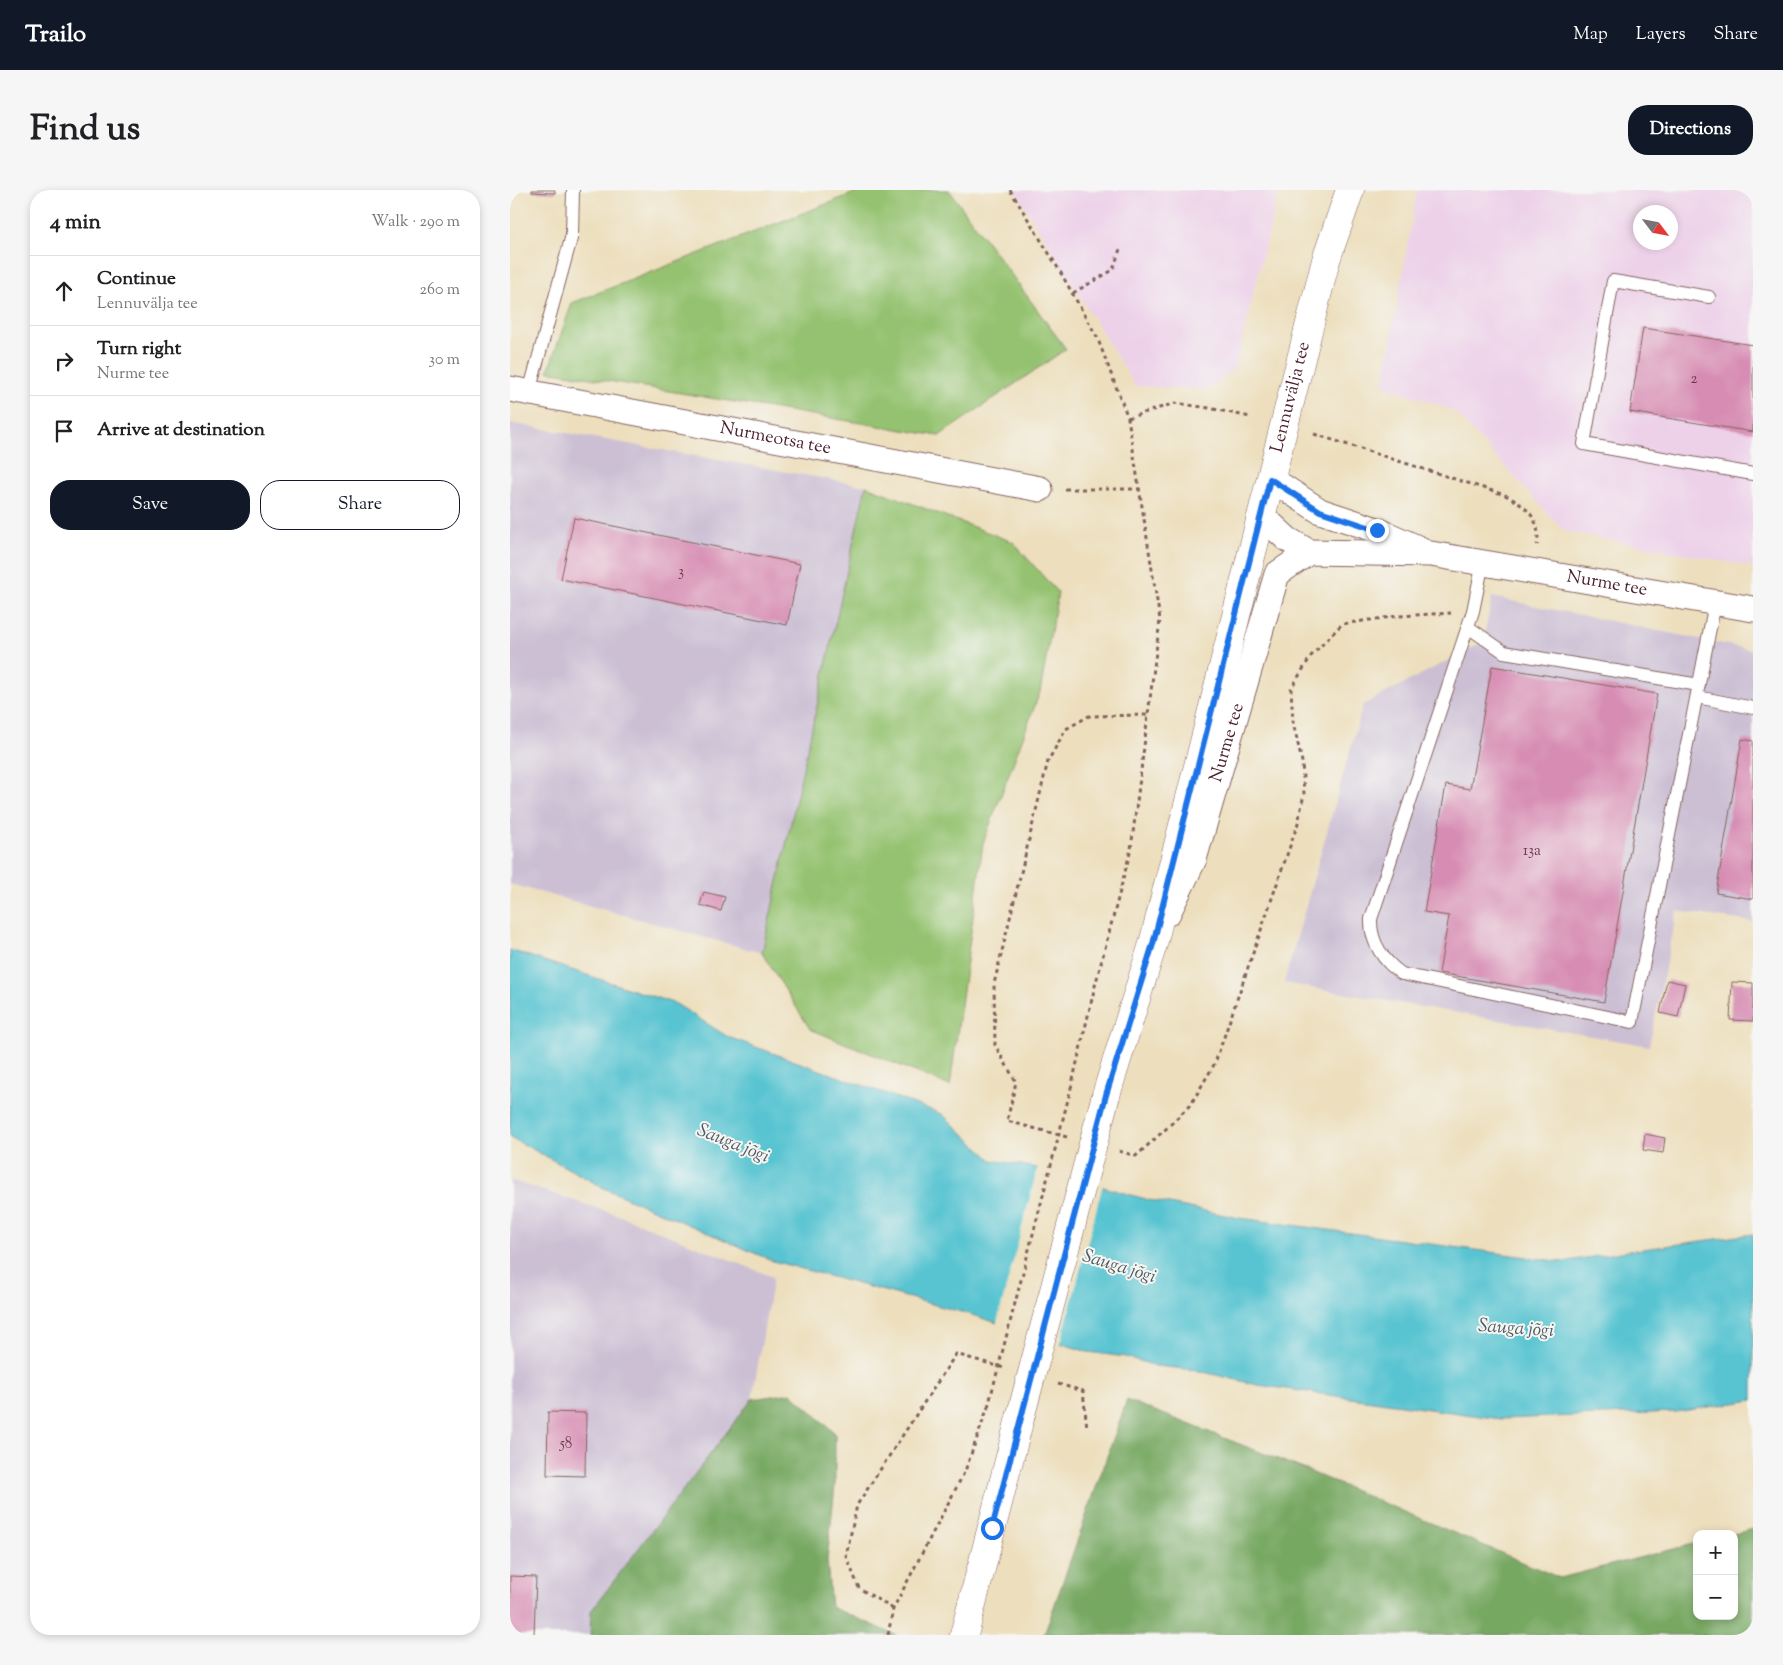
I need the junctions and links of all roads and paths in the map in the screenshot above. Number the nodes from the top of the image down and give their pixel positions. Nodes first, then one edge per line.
1 (573, 190) edge
2 (1010, 190) edge
3 (1337, 190) edge
4 (1350, 190) edge
5 (1121, 246) dead end
6 (1326, 260) junction
7 (1073, 293) junction
8 (1709, 298) dead end
9 (519, 390) edge
10 (1250, 417) dead end
11 (1128, 418) junction
12 (1314, 434) dead end
13 (1753, 474) edge
14 (1270, 479) junction
15 (1040, 489) joint
16 (1139, 489) junction
17 (1261, 515) junction
18 (1309, 552) junction
19 (1432, 554) junction
20 (1483, 562) junction
21 (1533, 571) junction
22 (1716, 603) junction
23 (1753, 609) edge
24 (1473, 611) junction
25 (1468, 627) junction
26 (1698, 691) junction
27 (1753, 708) edge
28 (1148, 716) junction
29 (1153, 944) junction
30 (1072, 1138) dead end
31 (1118, 1151) dead end
32 (1011, 1370) dead end
33 (1056, 1383) dead end
34 (1087, 1428) dead end
35 (893, 1609) junction
36 (888, 1635) edge
37 (964, 1635) edge

1 - 9 lane
2 - 7 path
3 - 6 main road, Lennuvälja tee
4 - 6 main road, Lennuvälja tee
5 - 7 path
6 - 14 main road, Lennuvälja tee
7 - 11 path
8 - 13 lane
9 - 15 street, Nurmeotsa tee
10 - 11 path
11 - 16 path
12 - 21 path
14 - 17 main road, Lennuvälja tee
14 - 19 street, Nurme tee
15 - 16 path
16 - 28 path
17 - 18 street, Nurme tee
17 - 29 main road, Lennuvälja tee
18 - 19 street, Nurme tee
18 - 29 street, Nurme tee
19 - 20 street, Nurme tee
20 - 21 street, Nurme tee
20 - 24 lane
21 - 22 street, Nurme tee
22 - 23 street, Nurme tee
22 - 26 lane
24 - 25 lane
24 - 31 path
25 - 26 lane
25 - 26 lane
26 - 27 lane
28 - 30 path
28 - 35 path, bridge
29 - 37 main road, Lennuvälja tee, bridge
32 - 35 path
33 - 34 path
35 - 36 path

